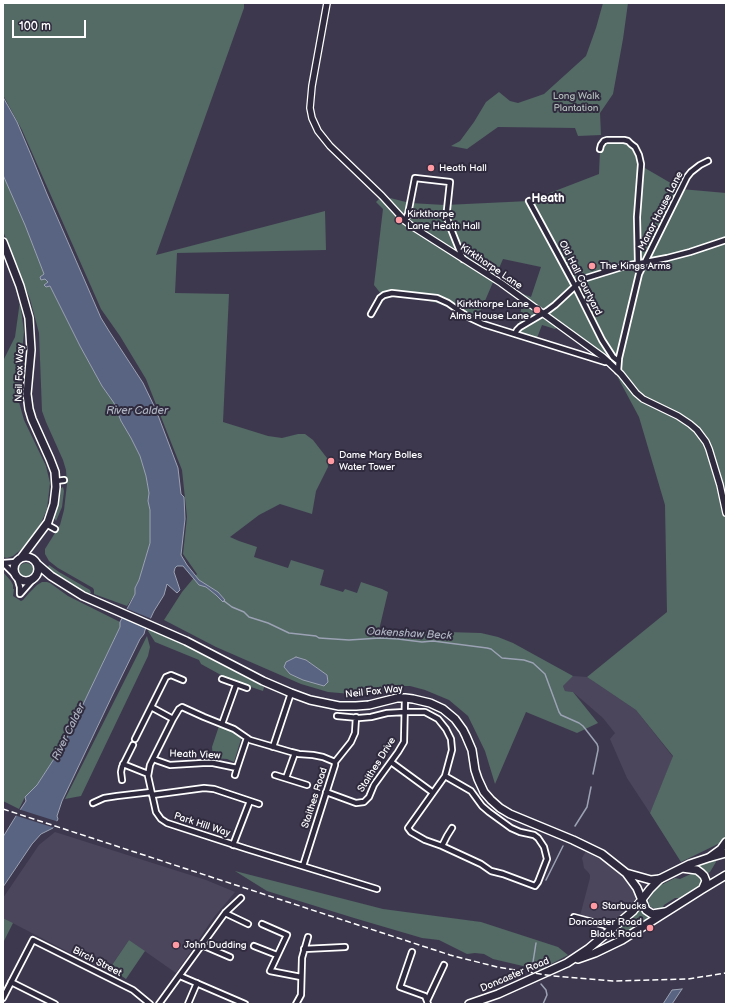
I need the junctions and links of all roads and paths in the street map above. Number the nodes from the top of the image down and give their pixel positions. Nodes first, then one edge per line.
1 (327, 3) edge
2 (600, 150) dead end
3 (708, 161) dead end
4 (529, 201) dead end
5 (405, 221) junction
6 (726, 240) edge
7 (3, 242) edge
8 (463, 259) junction
9 (645, 263) junction
10 (638, 264) junction
11 (575, 286) junction
12 (371, 314) dead end
13 (543, 314) junction
14 (516, 334) junction
15 (618, 361) junction
16 (609, 362) junction
17 (618, 371) junction
18 (64, 480) dead end
19 (56, 481) junction
20 (726, 513) edge
21 (46, 524) junction
22 (55, 529) dead end
23 (32, 545) junction
24 (19, 560) junction
25 (34, 562) junction
26 (3, 563) edge
27 (17, 576) junction
28 (51, 576) junction
29 (34, 578) junction
30 (222, 679) dead end
31 (183, 680) dead end
32 (236, 685) junction
33 (247, 688) dead end
34 (291, 693) junction
35 (405, 698) junction
36 (151, 707) junction
37 (405, 712) junction
38 (338, 716) dead end
39 (356, 717) junction
40 (173, 719) junction
41 (222, 724) junction
42 (248, 738) junction
43 (135, 739) dead end
44 (133, 744) dead end
45 (273, 747) junction
46 (295, 753) junction
47 (153, 759) junction
48 (335, 762) junction
49 (391, 762) junction
50 (123, 764) junction
51 (237, 768) junction
52 (148, 774) junction
53 (275, 774) dead end
54 (235, 775) dead end
55 (445, 776) junction
56 (286, 778) junction
57 (122, 780) dead end
58 (307, 785) dead end
59 (326, 792) junction
60 (432, 792) junction
61 (151, 793) junction
62 (250, 801) junction
63 (93, 803) dead end
64 (259, 804) dead end
65 (452, 828) dead end
66 (726, 842) edge
67 (233, 845) junction
68 (442, 846) junction
69 (726, 853) edge
70 (708, 858) junction
71 (303, 866) junction
72 (682, 868) junction
73 (726, 870) edge
74 (626, 873) junction
75 (723, 876) edge
76 (660, 879) junction
77 (377, 889) dead end
78 (703, 889) junction
79 (241, 898) dead end
80 (642, 900) junction
81 (669, 911) junction
82 (225, 913) junction
83 (574, 917) dead end
84 (248, 924) dead end
85 (262, 924) dead end
86 (598, 924) junction
87 (637, 931) junction
88 (609, 932) junction
89 (308, 937) dead end
90 (202, 945) junction
91 (254, 946) dead end
92 (345, 947) dead end
93 (304, 949) junction
94 (412, 952) dead end
95 (277, 956) junction
96 (230, 957) dead end
97 (567, 963) junction
98 (444, 965) dead end
99 (180, 976) junction
100 (301, 977) junction
101 (11, 982) junction
102 (197, 983) junction
103 (3, 998) edge
104 (428, 1002) edge
105 (481, 1002) edge
106 (55, 1004) edge
107 (150, 1004) edge
108 (159, 1004) edge
109 (188, 1004) edge
110 (244, 1004) edge
111 (296, 1004) edge
112 (470, 1004) edge

1 - 5 street, Kirkthorpe Lane
2 - 10 street
3 - 9 street, Manor House Lane
4 - 11 street, Old Hall Courtyard
5 - 8 street, Kirkthorpe Lane
5 - 8 street
6 - 9 street
7 - 19 main road, Neil Fox Way
8 - 13 street, Kirkthorpe Lane
9 - 10 street
9 - 15 street, Manor House Lane
10 - 11 street
11 - 13 street
11 - 15 street, Old Hall Courtyard
12 - 14 street
13 - 14 street
13 - 16 street, Kirkthorpe Lane
14 - 16 street
15 - 17 street, Manor House Lane
16 - 17 street, Kirkthorpe Lane
17 - 20 street, Kirkthorpe Lane
18 - 19 street
19 - 21 main road, Neil Fox Way
21 - 22 street
21 - 23 main road, Neil Fox Way
23 - 24 main road, Neil Fox Way
23 - 25 main road
24 - 25 main road
24 - 26 street
24 - 27 main road
25 - 28 main road, Neil Fox Way
25 - 29 main road
26 - 27 street
27 - 29 main road
27 - 29 street
28 - 29 main road
28 - 34 main road, Neil Fox Way
30 - 32 street
31 - 36 street
32 - 33 street
32 - 41 street
34 - 35 main road, Neil Fox Way
34 - 45 street
35 - 37 street, Staithes Drive
35 - 74 main road, Neil Fox Way
36 - 40 street
36 - 43 street
37 - 39 street
37 - 49 street, Staithes Drive
37 - 55 street
38 - 39 street
39 - 48 street, Staithes Road
40 - 41 street, Park Hill Way
40 - 47 street, Park Hill Way
41 - 42 street, Park Hill Way
42 - 45 street, Park Hill Way
42 - 51 street
44 - 50 street
45 - 46 street, Park Hill Way
46 - 48 street, Park Hill Way
46 - 56 street
47 - 51 street, Heath View
47 - 52 street, Park Hill Way
48 - 59 street, Staithes Road
49 - 59 street, Staithes Drive
49 - 60 street
50 - 52 street
50 - 57 street
51 - 54 street
52 - 61 street, Park Hill Way
53 - 56 street
55 - 60 street
55 - 68 street
56 - 58 street
59 - 71 street, Staithes Road
60 - 68 street
61 - 62 street
61 - 63 street
61 - 67 street, Park Hill Way
62 - 64 street
62 - 67 street
65 - 68 street
66 - 70 main road
67 - 71 street, Park Hill Way
69 - 70 main road, Doncaster Road
70 - 72 main road, Doncaster Road
71 - 77 street, Park Hill Way
72 - 76 main road, Doncaster Road
72 - 78 main road
73 - 75 main road
74 - 76 main road, Neil Fox Way
74 - 80 main road, Neil Fox Way
75 - 78 main road, Doncaster Road
76 - 80 main road, Doncaster Road
78 - 81 main road, Doncaster Road
79 - 82 street
80 - 81 main road, Neil Fox Way
80 - 88 main road, Doncaster Road
81 - 87 main road, Doncaster Road
82 - 84 street
82 - 90 street
83 - 86 street
85 - 95 street
86 - 88 street
86 - 88 street
87 - 88 main road
87 - 97 main road, Doncaster Road
88 - 97 main road, Doncaster Road
89 - 93 street
90 - 96 street
90 - 99 street
91 - 95 street
92 - 93 street
93 - 100 street
94 - 104 street
95 - 100 street
97 - 105 main road, Doncaster Road
98 - 104 street
99 - 102 street
99 - 108 street
100 - 111 street
101 - 103 street
101 - 106 street
101 - 107 street, Birch Street
102 - 109 street
102 - 110 street
105 - 112 main road, Doncaster Road

